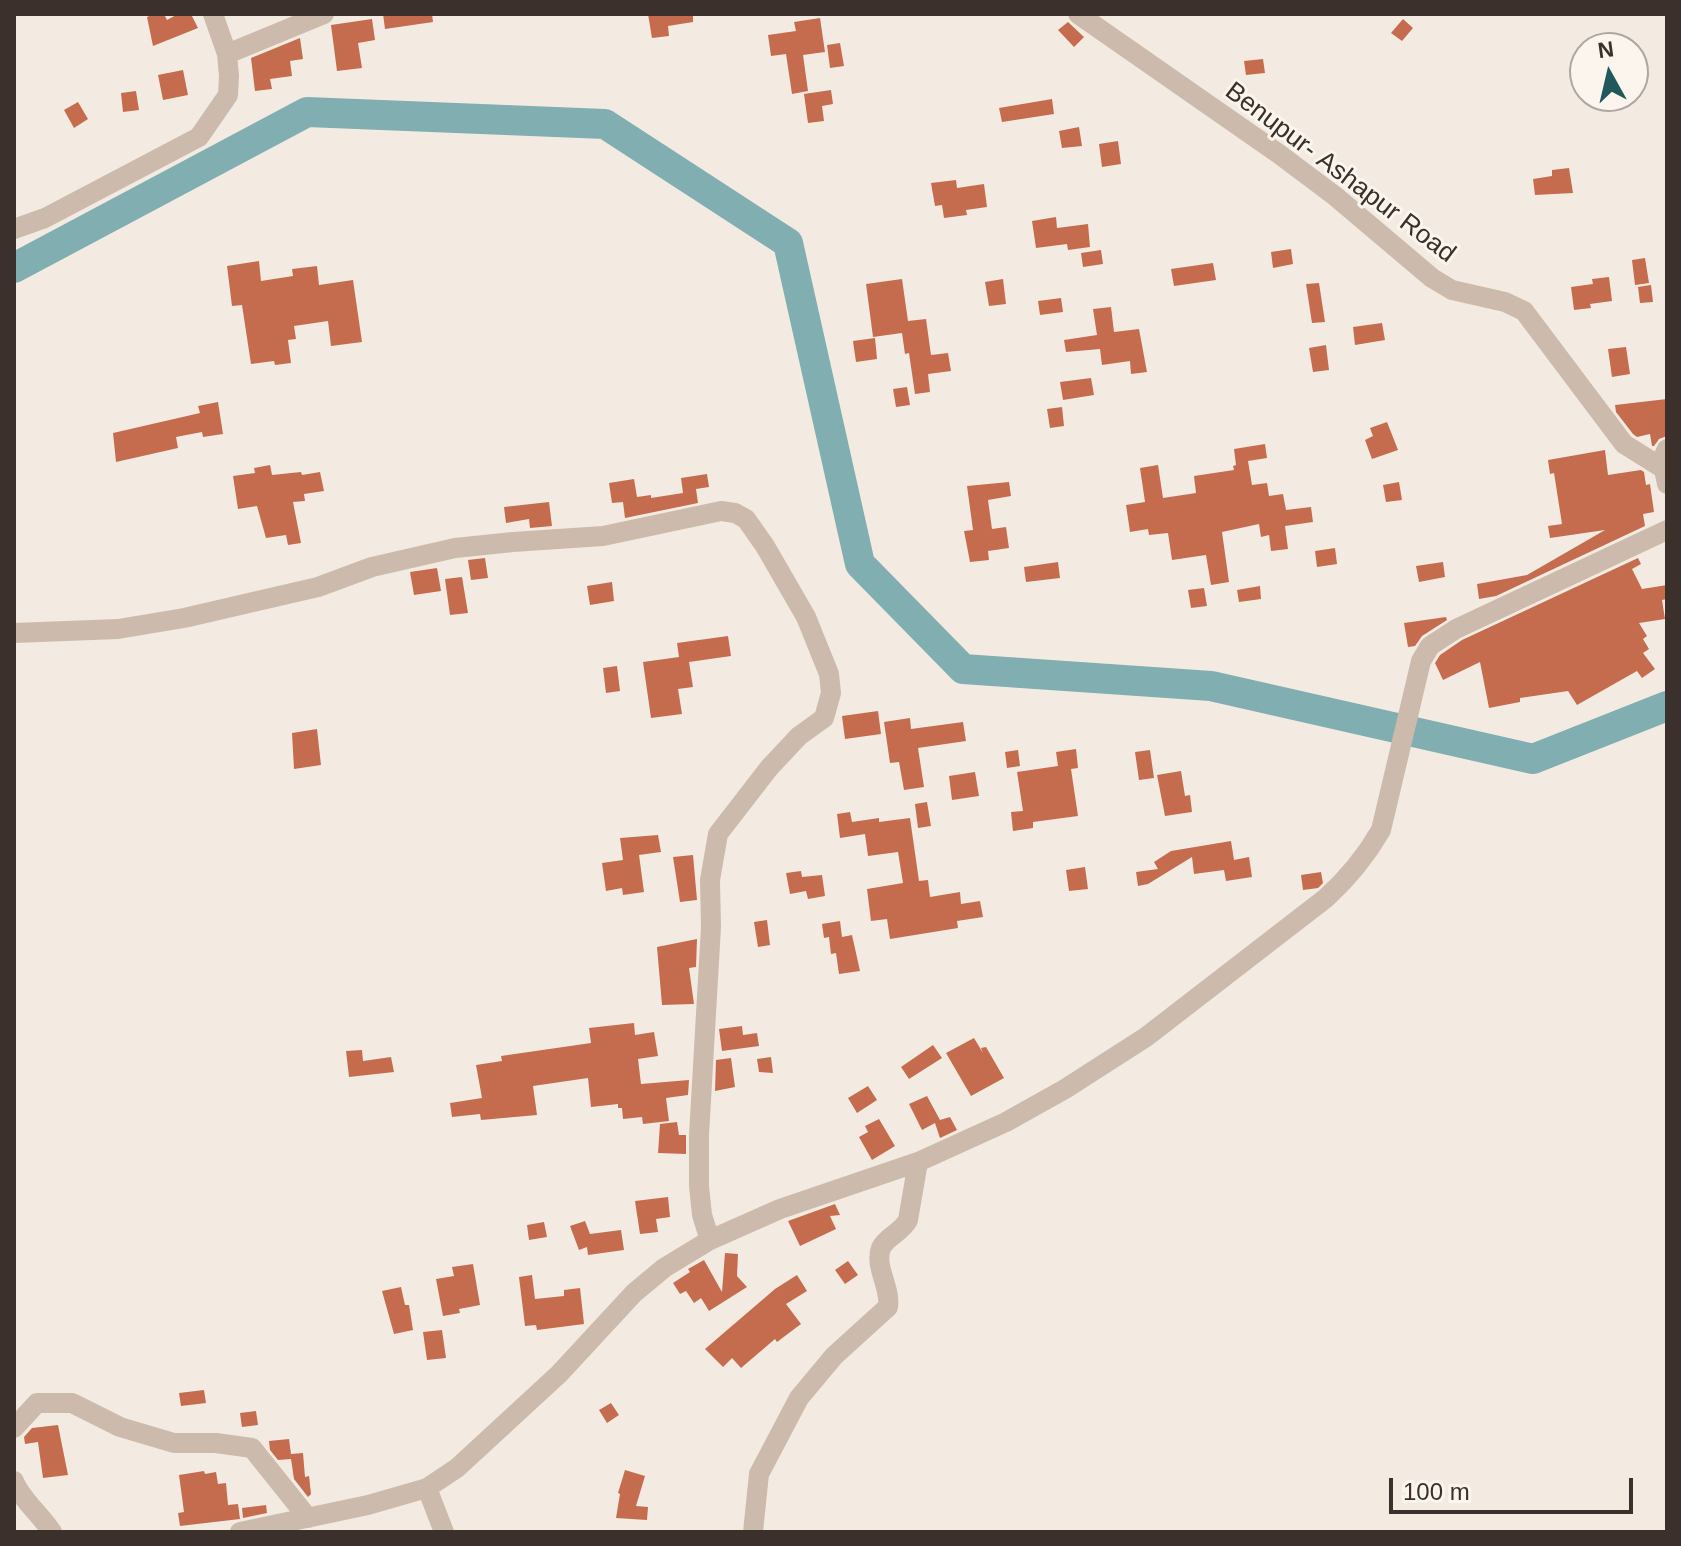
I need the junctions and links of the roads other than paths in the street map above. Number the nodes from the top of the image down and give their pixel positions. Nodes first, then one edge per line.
1 (213, 14) edge
2 (324, 14) edge
3 (1078, 14) edge
4 (227, 54) junction
5 (14, 229) edge
6 (1666, 467) edge
7 (1667, 530) edge
8 (14, 633) edge
9 (918, 1162) junction
10 (710, 1240) junction
11 (14, 1428) edge
12 (14, 1481) edge
13 (427, 1488) junction
14 (308, 1518) junction
15 (52, 1532) edge
16 (240, 1532) edge
17 (444, 1532) edge
18 (753, 1532) edge

1 - 4 street
2 - 4 street
3 - 6 street, Benupur- Ashapur Road
4 - 5 street
7 - 9 street
8 - 10 street
9 - 10 street
9 - 18 street
10 - 13 street
11 - 14 street
12 - 15 street
13 - 14 street
13 - 17 street
14 - 16 street

